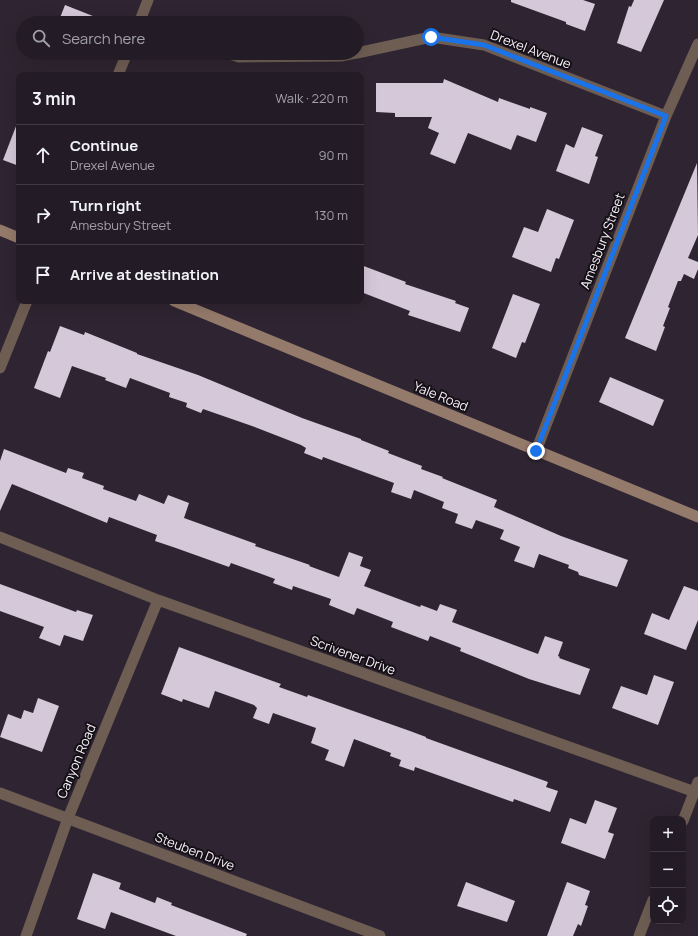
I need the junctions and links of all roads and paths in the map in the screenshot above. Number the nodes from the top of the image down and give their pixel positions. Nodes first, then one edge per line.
1 (148, 0) edge
2 (142, 16) edge
3 (698, 44) edge
4 (364, 51) edge
5 (124, 60) edge
6 (119, 72) edge
7 (666, 116) junction
8 (0, 230) edge
9 (16, 237) edge
10 (26, 304) edge
11 (181, 304) edge
12 (0, 368) edge
13 (536, 451) junction
14 (698, 517) edge
15 (0, 537) edge
16 (158, 600) junction
17 (697, 789) edge
18 (0, 793) edge
19 (685, 816) edge
20 (68, 818) junction
21 (650, 908) edge
22 (26, 936) edge
23 (380, 936) edge
24 (639, 936) edge

1 - 2 street
3 - 7 street, Amesbury Street
4 - 7 street, Drexel Avenue
5 - 6 street
7 - 13 street, Amesbury Street
8 - 9 main road
10 - 12 street
11 - 13 main road, Yale Road
13 - 14 main road, Yale Road
15 - 16 street, Scrivener Drive
16 - 17 street, Scrivener Drive
16 - 20 street, Canyon Road
17 - 19 street
18 - 20 street, Steuben Drive
20 - 22 street, Canyon Road
20 - 23 street, Steuben Drive
21 - 24 street

